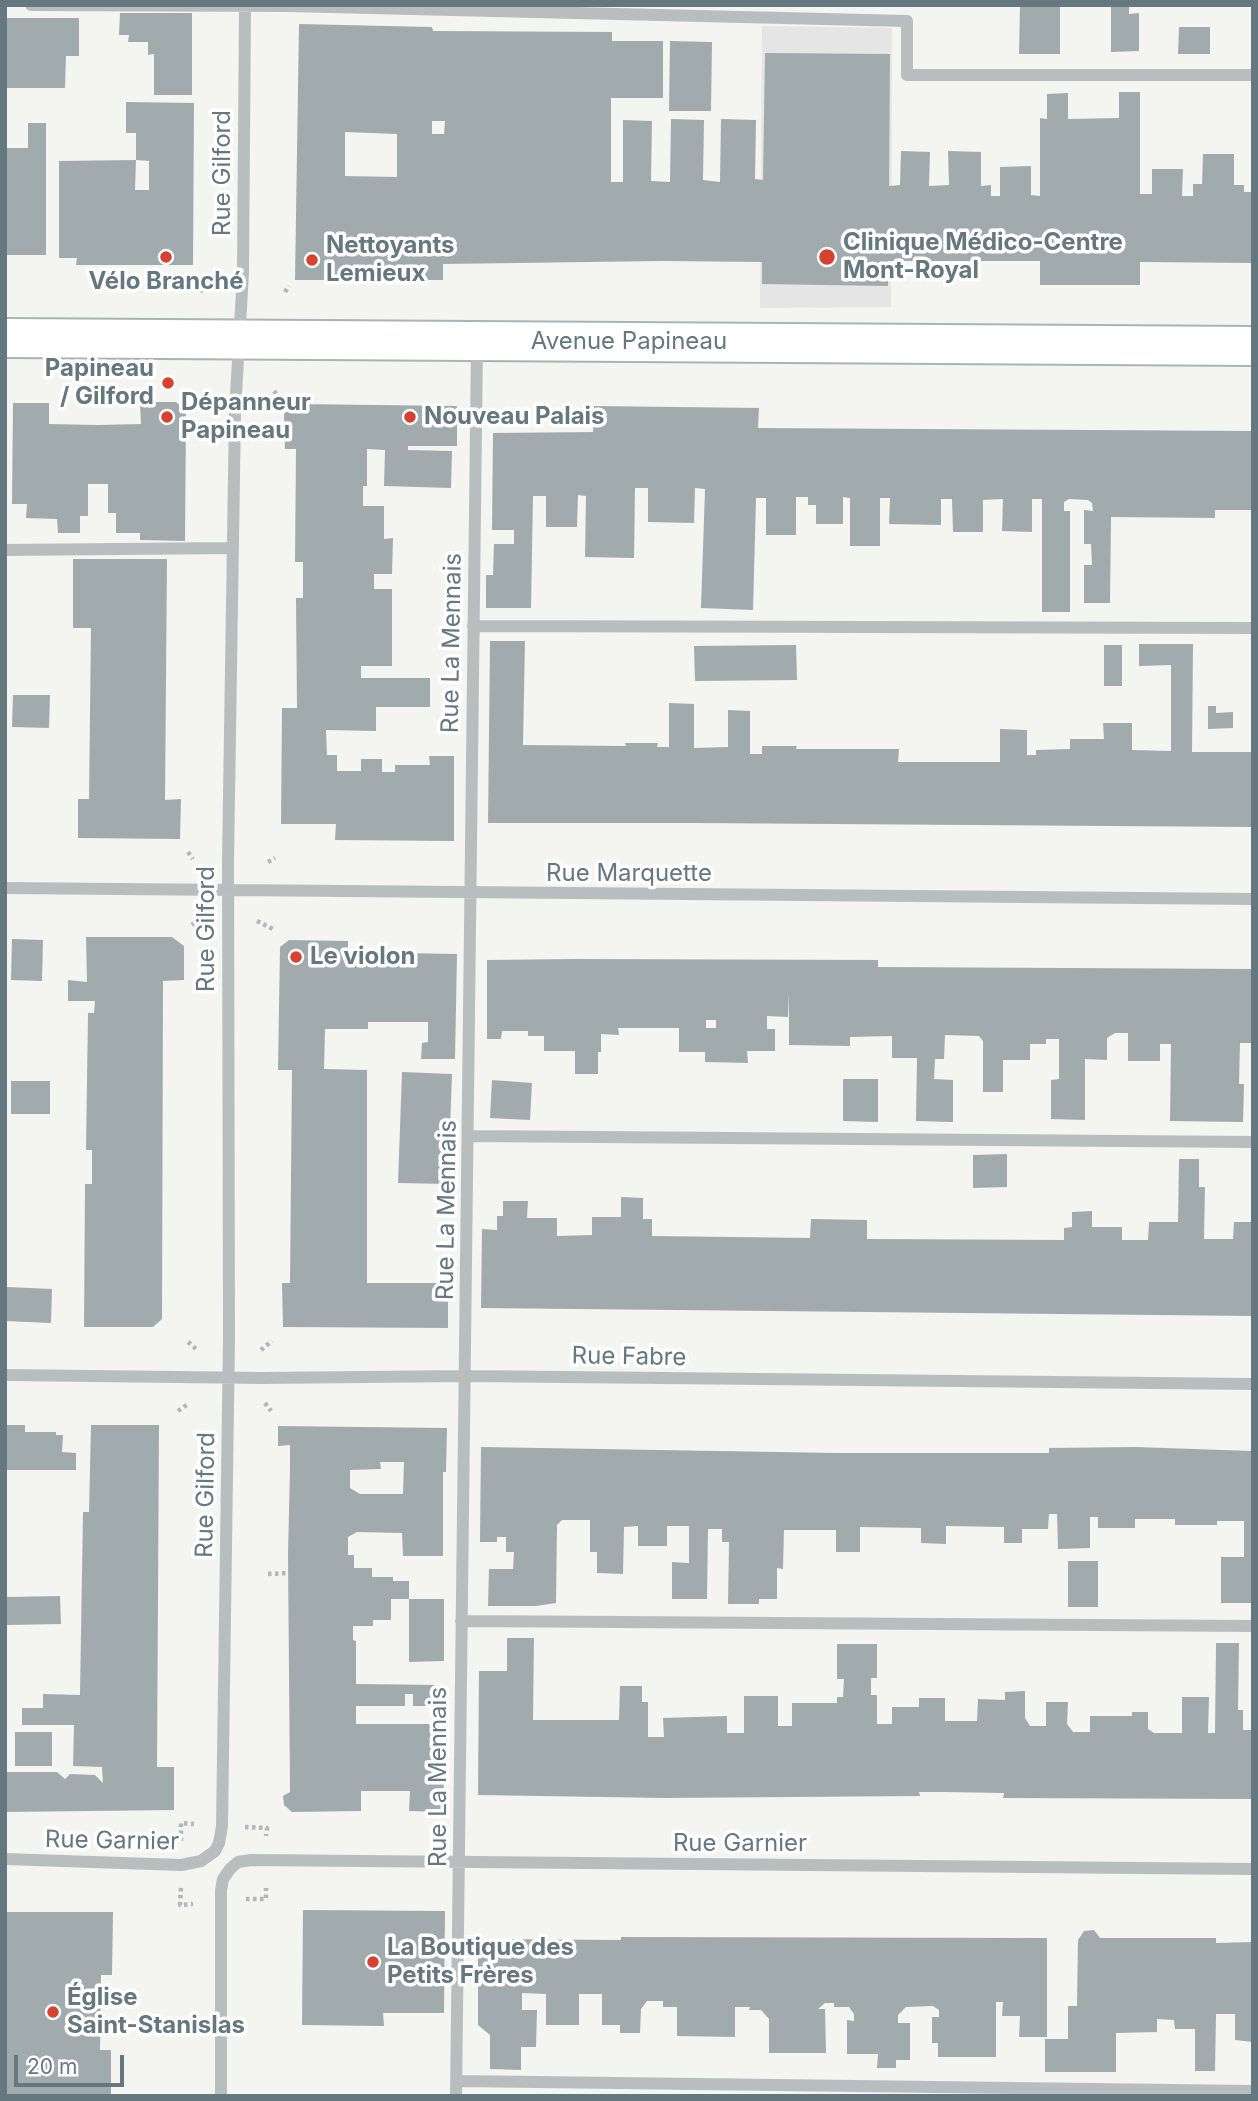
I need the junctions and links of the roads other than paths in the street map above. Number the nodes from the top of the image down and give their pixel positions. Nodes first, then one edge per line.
1 (31, 5) edge
2 (246, 6) edge
3 (1253, 75) edge
4 (5, 338) edge
5 (239, 340) junction
6 (477, 341) junction
7 (1253, 346) edge
8 (233, 548) junction
9 (5, 550) edge
10 (473, 625) junction
11 (1253, 628) edge
12 (5, 888) edge
13 (228, 891) junction
14 (470, 894) junction
15 (1253, 899) edge
16 (468, 1136) junction
17 (1253, 1142) edge
18 (5, 1375) edge
19 (466, 1376) junction
20 (229, 1377) junction
21 (1253, 1384) edge
22 (461, 1620) junction
23 (1253, 1626) edge
24 (215, 1851) joint
25 (5, 1859) edge
26 (460, 1863) junction
27 (1253, 1869) edge
28 (457, 2081) junction
29 (1253, 2091) edge
30 (221, 2096) edge
31 (456, 2096) edge

1 - 2 street
2 - 3 street
2 - 5 street, Rue Gilford
4 - 5 main road, Avenue Papineau
5 - 6 main road, Avenue Papineau
5 - 8 street, Rue Gilford
6 - 7 main road, Avenue Papineau
6 - 10 street, Rue La Mennais
8 - 9 street
8 - 13 street, Rue Gilford
10 - 11 street
10 - 14 street, Rue La Mennais
12 - 13 street, Rue Marquette
13 - 14 street, Rue Marquette
13 - 20 street, Rue Gilford
14 - 15 street, Rue Marquette
14 - 16 street, Rue La Mennais
16 - 17 street
16 - 19 street, Rue La Mennais
18 - 20 street, Rue Fabre
19 - 20 street, Rue Fabre
19 - 21 street, Rue Fabre
19 - 22 street, Rue La Mennais
20 - 24 street, Rue Gilford
22 - 23 street
22 - 26 street, Rue La Mennais
24 - 25 street, Rue Garnier
26 - 27 street, Rue Garnier
26 - 28 street, Rue La Mennais
26 - 30 street, Rue Garnier
28 - 29 street
28 - 31 street, Rue La Mennais

